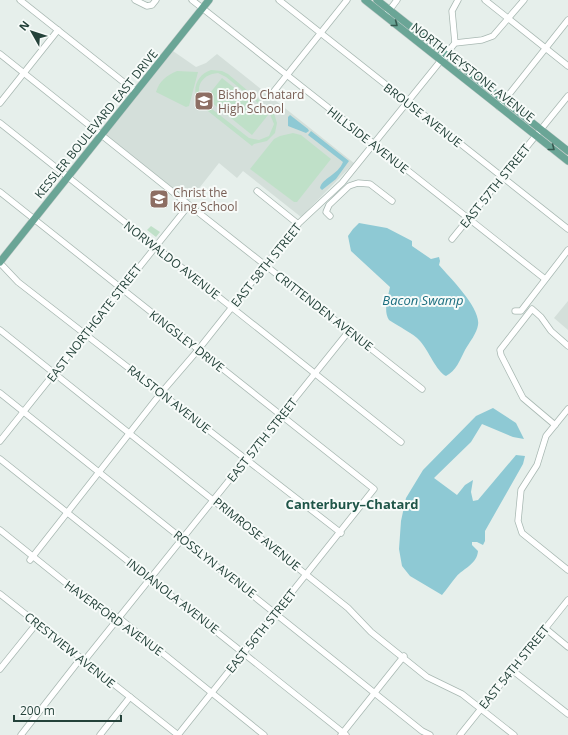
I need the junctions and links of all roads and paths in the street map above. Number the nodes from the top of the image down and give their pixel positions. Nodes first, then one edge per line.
1 (20, 0) edge
2 (135, 0) edge
3 (156, 0) edge
4 (192, 0) edge
5 (209, 0) edge
6 (279, 0) edge
7 (347, 0) edge
8 (365, 0) edge
9 (377, 0) edge
10 (397, 0) edge
11 (458, 0) edge
12 (485, 0) edge
13 (524, 0) edge
14 (202, 8) junction
15 (387, 13) junction
16 (508, 19) junction
17 (568, 20) edge
18 (58, 30) junction
19 (321, 33) junction
20 (455, 43) junction
21 (545, 48) junction
22 (0, 54) edge
23 (443, 57) junction
24 (568, 66) edge
25 (24, 73) junction
26 (287, 75) junction
27 (136, 92) junction
28 (270, 94) dead end
29 (568, 96) edge
30 (407, 102) junction
31 (0, 104) edge
32 (502, 104) junction
33 (0, 123) edge
34 (538, 133) junction
35 (101, 135) junction
36 (374, 144) junction
37 (568, 151) edge
38 (568, 161) edge
39 (68, 177) junction
40 (502, 177) junction
41 (342, 183) junction
42 (348, 188) junction
43 (257, 191) dead end
44 (0, 192) edge
45 (392, 201) dead end
46 (189, 205) junction
47 (330, 216) dead end
48 (34, 219) junction
49 (469, 219) junction
50 (298, 224) junction
51 (568, 229) edge
52 (452, 239) dead end
53 (155, 246) junction
54 (568, 250) edge
55 (0, 263) edge
56 (266, 265) junction
57 (545, 279) junction
58 (122, 289) junction
59 (232, 307) junction
60 (515, 311) dead end
61 (0, 330) edge
62 (349, 331) junction
63 (85, 334) junction
64 (568, 346) edge
65 (198, 350) junction
66 (54, 373) junction
67 (315, 373) junction
68 (422, 389) dead end
69 (0, 393) edge
70 (161, 393) junction
71 (568, 409) edge
72 (23, 412) junction
73 (281, 416) junction
74 (555, 425) junction
75 (130, 433) junction
76 (0, 441) edge
77 (401, 442) dead end
78 (0, 458) edge
79 (247, 459) junction
80 (99, 472) junction
81 (374, 489) joint
82 (214, 500) junction
83 (68, 512) junction
84 (0, 530) edge
85 (340, 533) junction
86 (182, 539) junction
87 (31, 558) junction
88 (568, 570) edge
89 (307, 575) junction
90 (151, 578) junction
91 (0, 594) edge
92 (568, 600) edge
93 (276, 613) junction
94 (119, 618) junction
95 (37, 623) junction
96 (545, 628) junction
97 (568, 647) edge
98 (244, 653) junction
99 (404, 657) junction
100 (83, 660) junction
101 (0, 669) edge
102 (512, 670) junction
103 (212, 693) junction
104 (375, 693) junction
105 (130, 697) junction
106 (481, 708) junction
107 (568, 714) edge
108 (343, 734) edge
109 (20, 735) edge
110 (100, 735) edge
111 (178, 735) edge
112 (264, 735) edge
113 (430, 735) edge
114 (460, 735) edge
115 (514, 735) edge

1 - 18 street
2 - 3 street
4 - 14 street, HILLSIDE AVENUE
5 - 14 main road, KESSLER BOULEVARD EAST DRIVE
6 - 19 street, BROUSE AVENUE
7 - 19 street
8 - 15 main road, NORTH KEYSTONE AVENUE
9 - 15 main road, NORTH KEYSTONE AVENUE
10 - 15 street
11 - 20 street
12 - 16 street
13 - 16 street
14 - 26 street, HILLSIDE AVENUE
14 - 27 main road, KESSLER BOULEVARD EAST DRIVE
15 - 23 main road, NORTH KEYSTONE AVENUE
16 - 20 street
16 - 21 street
17 - 21 street
18 - 25 street
18 - 27 street
19 - 26 street
19 - 30 street, BROUSE AVENUE
20 - 23 street, EAST 58TH STREET
21 - 24 street
21 - 32 street
22 - 25 street, CRITTENDEN AVENUE
23 - 30 street, EAST 58TH STREET
23 - 32 main road, NORTH KEYSTONE AVENUE
25 - 31 street
25 - 35 street, CRITTENDEN AVENUE
26 - 28 street
26 - 36 street, HILLSIDE AVENUE
27 - 35 main road, KESSLER BOULEVARD EAST DRIVE
29 - 34 street, EAST 57TH STREET
30 - 36 street, EAST 58TH STREET
30 - 40 street, BROUSE AVENUE
32 - 34 main road, NORTH KEYSTONE AVENUE
33 - 39 street, NORWALDO AVENUE
34 - 37 main road, NORTH KEYSTONE AVENUE
34 -> 38 main road, NORTH KEYSTONE AVENUE
34 - 40 street, EAST 57TH STREET
35 - 39 main road, KESSLER BOULEVARD EAST DRIVE
35 - 46 street, CRITTENDEN AVENUE
36 - 41 street, EAST 58TH STREET
36 - 49 street, HILLSIDE AVENUE
39 - 48 main road, KESSLER BOULEVARD EAST DRIVE
39 - 53 street, NORWALDO AVENUE
40 - 49 street, EAST 57TH STREET
40 - 51 street, BROUSE AVENUE
41 - 42 street
41 - 50 street, EAST 58TH STREET
42 - 45 street
42 - 47 street
43 - 50 street
44 - 48 street, KINGSLEY DRIVE
46 - 53 street, EAST NORTHGATE STREET
46 - 56 street, CRITTENDEN AVENUE
48 - 55 main road, KESSLER BOULEVARD EAST DRIVE
48 - 58 street, KINGSLEY DRIVE
49 - 52 street, EAST 57TH STREET
49 - 57 street, HILLSIDE AVENUE
50 - 56 street, EAST 58TH STREET
53 - 58 street, EAST NORTHGATE STREET
53 - 59 street, NORWALDO AVENUE
54 - 57 street
55 - 63 street, RALSTON AVENUE
56 - 59 street, EAST 58TH STREET
56 - 62 street, CRITTENDEN AVENUE
57 - 60 street
58 - 63 street, EAST NORTHGATE STREET
58 - 65 street, KINGSLEY DRIVE
59 - 65 street, EAST 58TH STREET
59 - 67 street, NORWALDO AVENUE
61 - 66 street, PRIMROSE AVENUE
62 - 67 street, EAST 57TH STREET
62 - 68 street, CRITTENDEN AVENUE
63 - 66 street, EAST NORTHGATE STREET
63 - 70 street, RALSTON AVENUE
64 - 74 street
65 - 70 street, EAST 58TH STREET
65 - 73 street, KINGSLEY DRIVE
66 - 72 street, EAST NORTHGATE STREET
66 - 75 street, PRIMROSE AVENUE
67 - 73 street, EAST 57TH STREET
67 - 77 street, NORWALDO AVENUE
69 - 72 street, ROSSLYN AVENUE
70 - 75 street, EAST 58TH STREET
70 - 79 street, RALSTON AVENUE
71 - 74 street
72 - 76 street, EAST NORTHGATE STREET
72 - 80 street, ROSSLYN AVENUE
73 - 79 street, EAST 57TH STREET
73 - 81 street, KINGSLEY DRIVE
74 - 88 street
75 - 80 street, EAST 58TH STREET
75 - 82 street, PRIMROSE AVENUE
78 - 83 street, INDIANOLA AVENUE
79 - 82 street, EAST 57TH STREET
79 - 85 street, RALSTON AVENUE
80 - 83 street, EAST 58TH STREET
80 - 86 street, ROSSLYN AVENUE
81 - 85 street, EAST 56TH STREET
82 - 86 street, EAST 57TH STREET
82 - 89 street, PRIMROSE AVENUE
83 - 87 street, EAST 58TH STREET
83 - 90 street, INDIANOLA AVENUE
84 - 87 street, HAVERFORD AVENUE
85 - 89 street, EAST 56TH STREET
86 - 90 street, EAST 57TH STREET
86 - 93 street, ROSSLYN AVENUE
87 - 94 street, HAVERFORD AVENUE
89 - 93 street, EAST 56TH STREET
89 - 99 street, PRIMROSE AVENUE
90 - 94 street, EAST 57TH STREET
90 - 98 street, INDIANOLA AVENUE
91 - 95 street, CRESTVIEW AVENUE
92 - 96 street, EAST 54TH STREET
93 - 98 street, EAST 56TH STREET
93 - 104 street, ROSSLYN AVENUE
94 - 100 street, EAST 57TH STREET
94 - 103 street, HAVERFORD AVENUE
95 - 100 street, CRESTVIEW AVENUE
95 - 101 street
96 - 97 street
96 - 102 street, EAST 54TH STREET
98 - 103 street, EAST 56TH STREET
98 - 108 street, INDIANOLA AVENUE
99 - 104 street
99 - 106 street, PRIMROSE AVENUE
100 - 105 street, CRESTVIEW AVENUE
100 - 109 street, EAST 57TH STREET
102 - 106 street, EAST 54TH STREET
102 - 107 street
103 - 111 street, EAST 56TH STREET
103 - 112 street, HAVERFORD AVENUE
104 - 108 street
104 - 113 street, ROSSLYN AVENUE
105 - 110 street
105 - 111 street, CRESTVIEW AVENUE
106 - 114 street, EAST 54TH STREET
106 - 115 street, PRIMROSE AVENUE

